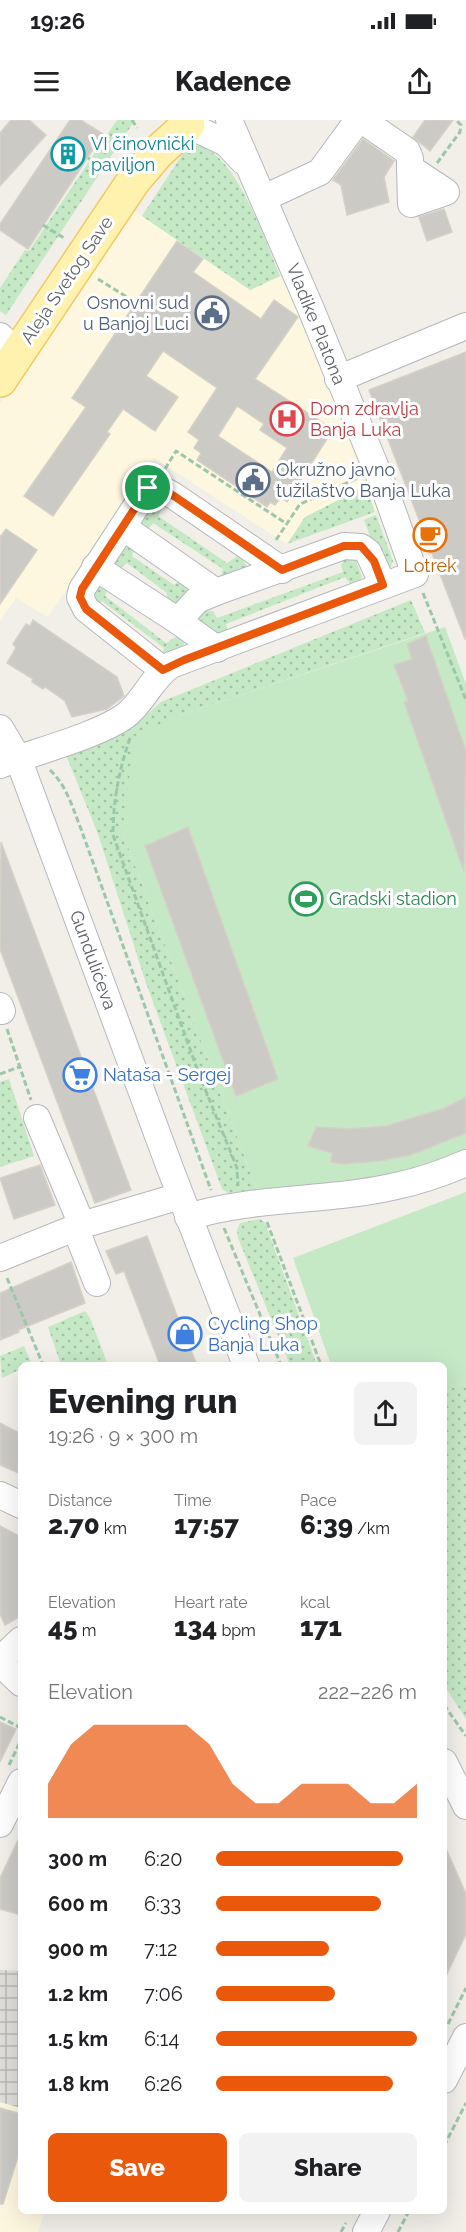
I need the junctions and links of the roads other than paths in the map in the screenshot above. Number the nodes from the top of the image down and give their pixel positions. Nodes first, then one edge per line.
1 (229, 120) edge
2 (360, 120) edge
3 (172, 123) edge
4 (418, 173) road end
5 (259, 187) junction
6 (466, 326) edge
7 (9, 345) edge
8 (0, 380) edge
9 (338, 380) junction
10 (123, 527) junction
11 (273, 564) junction
12 (95, 567) junction
13 (383, 585) junction
14 (216, 592) junction
15 (178, 621) junction
16 (217, 649) junction
17 (163, 670) junction
18 (0, 728) edge
19 (9, 761) edge
20 (37, 1118) road end
21 (466, 1163) edge
22 (76, 1168) dead end
23 (184, 1206) junction
24 (85, 1224) junction
25 (2, 1265) edge
26 (97, 1283) dead end
27 (245, 1362) edge
28 (0, 1495) edge
29 (18, 1504) edge
30 (18, 1643) edge
31 (0, 1661) edge
32 (18, 1680) edge
33 (447, 1766) edge
34 (447, 1767) edge
35 (447, 1768) edge
36 (18, 1788) edge
37 (466, 1788) edge
38 (466, 1800) edge
39 (466, 1806) edge
40 (0, 1824) edge
41 (466, 2037) edge
42 (447, 2074) edge
43 (375, 2214) edge
44 (366, 2232) edge

1 - 5 street, Vladike Platona
2 - 4 street
2 - 5 street
3 - 5 street, Vladike Platona
3 - 7 main road, Aleja Svetog Save
5 - 9 street, Vladike Platona
6 - 9 street
7 - 8 main road, Aleja Svetog Save
9 - 13 street, Vladike Platona
10 - 11 street
10 - 12 street
10 - 14 street
11 - 13 street
11 - 14 street
12 - 15 street
12 - 17 street
13 - 16 street
14 - 15 street
15 - 16 street
16 - 17 street
17 - 19 street
18 - 19 street, Gundulićeva
19 - 23 street, Gundulićeva
20 - 24 street
21 - 23 street
22 - 24 street
23 - 24 street
23 - 27 street, Gundulićeva
24 - 25 street
24 - 26 street
28 - 29 street
30 - 31 street
31 - 32 street
33 - 37 street
34 - 38 street
35 - 39 street
36 - 40 street
41 - 42 street
43 - 44 street

